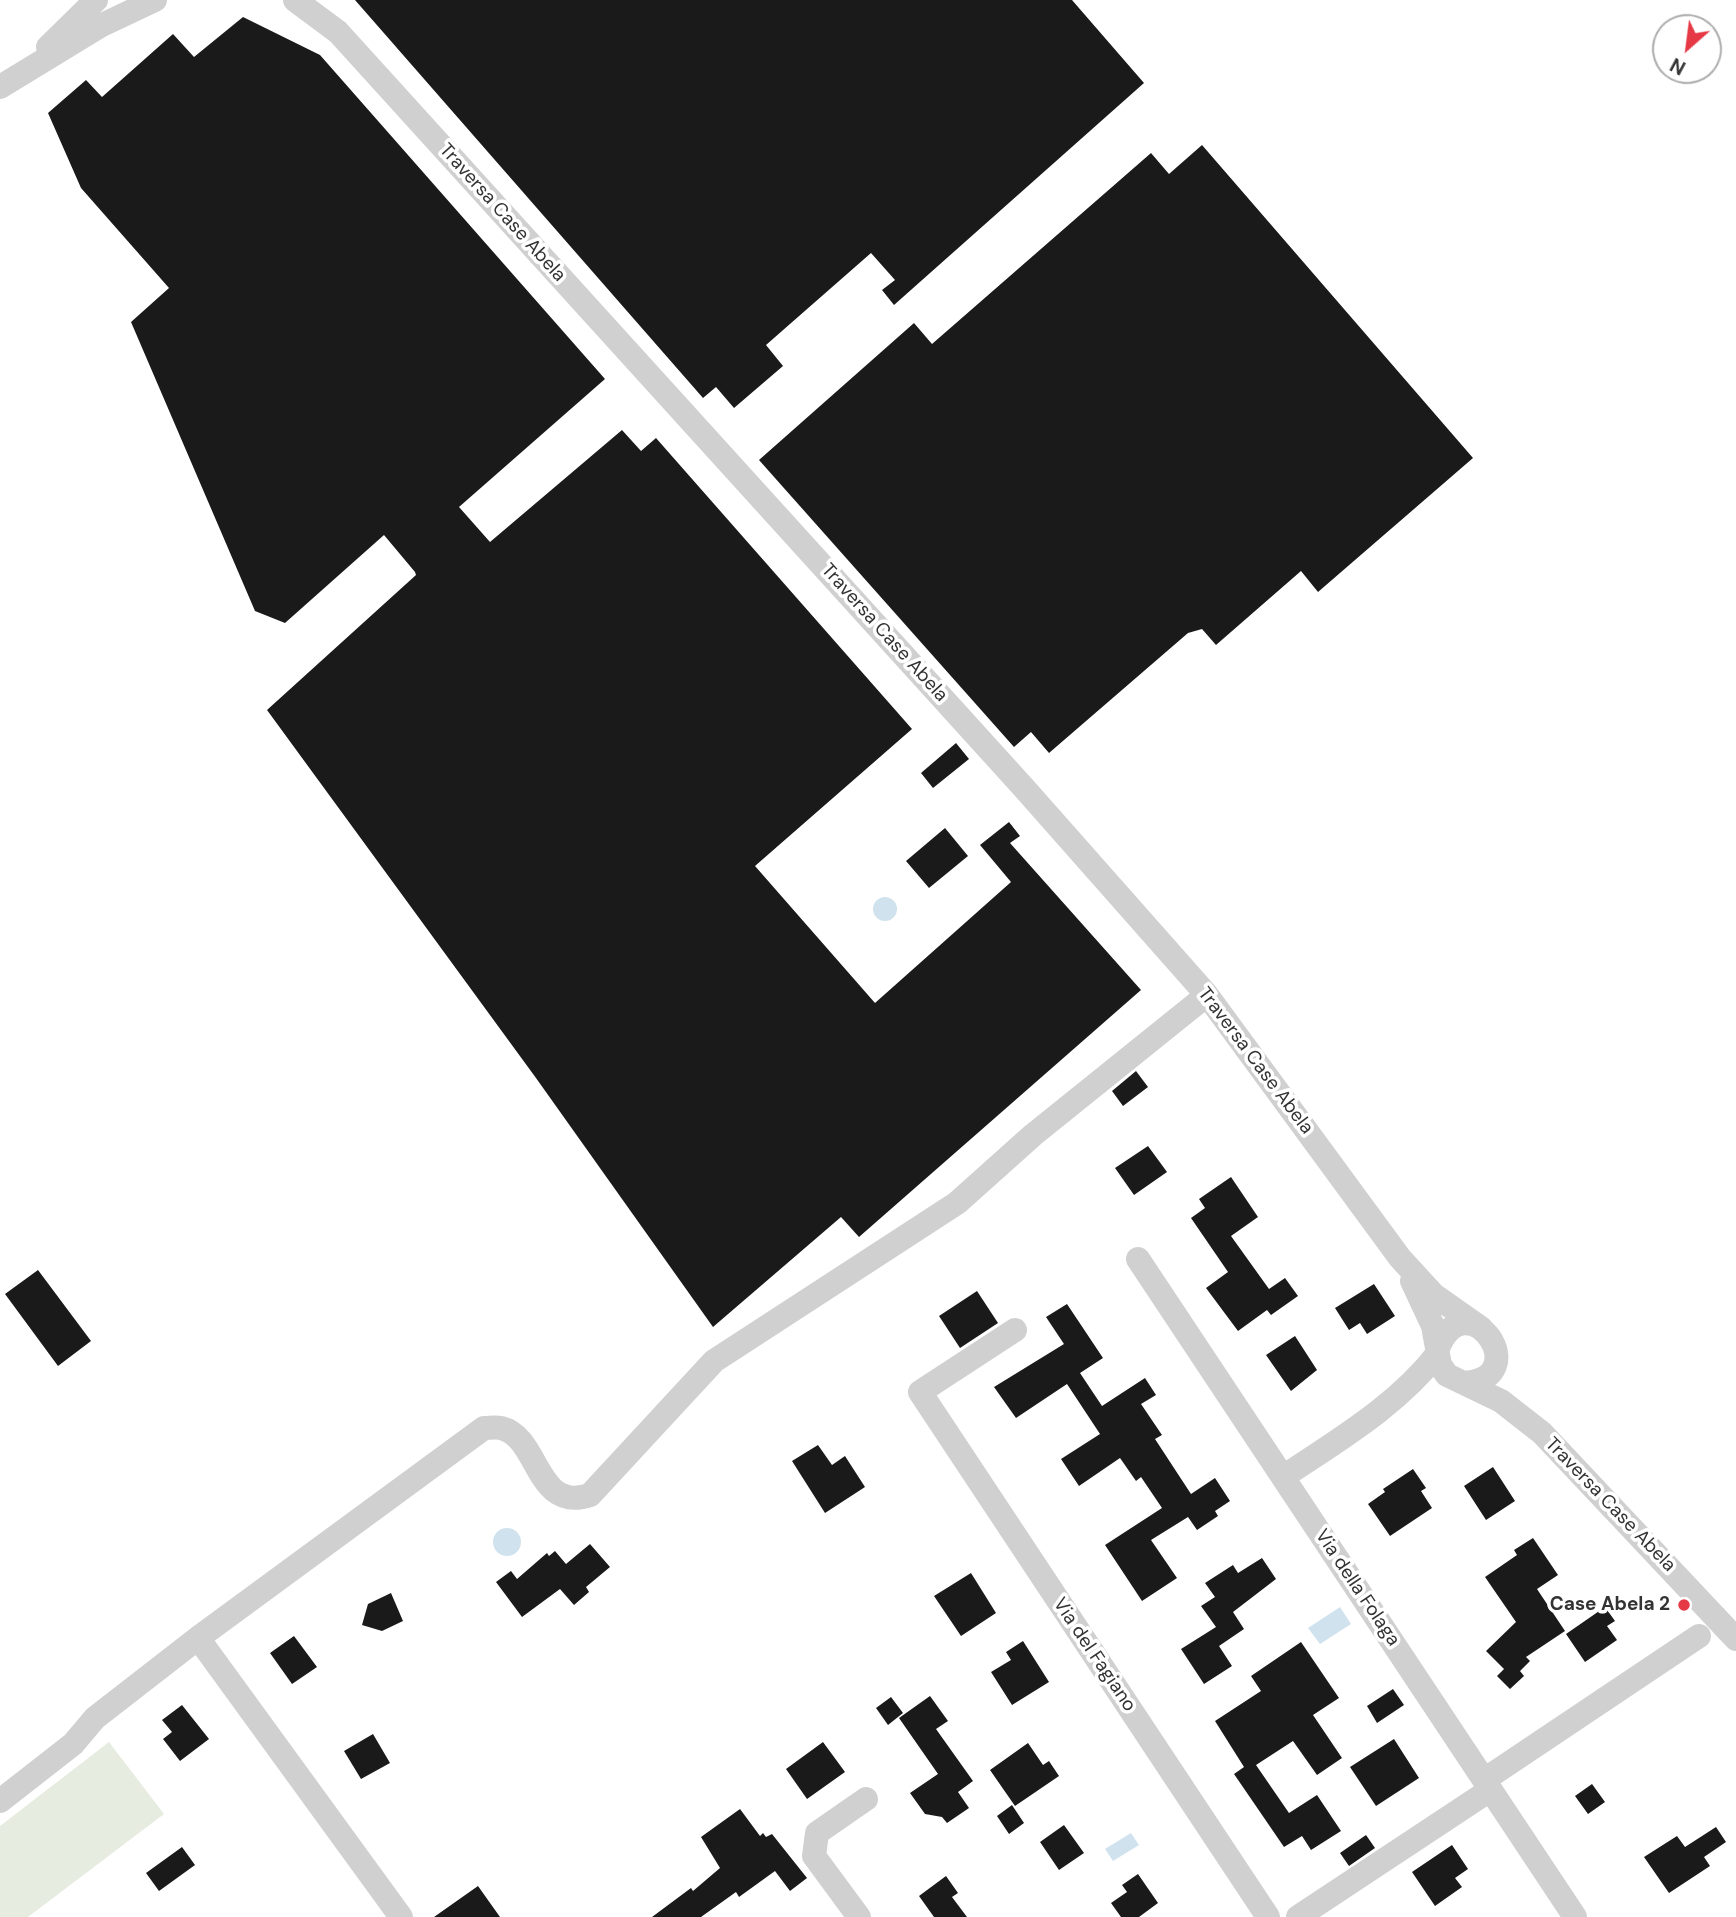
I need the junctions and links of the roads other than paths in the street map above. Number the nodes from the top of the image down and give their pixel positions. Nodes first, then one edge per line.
1 (96, 0) edge
2 (155, 0) edge
3 (295, 0) edge
4 (318, 0) edge
5 (338, 32) junction
6 (22, 72) junction
7 (0, 87) edge
8 (1207, 995) junction
9 (1400, 1258) junction
10 (1138, 1259) dead end
11 (1481, 1328) junction
12 (1015, 1330) dead end
13 (1438, 1350) junction
14 (1497, 1353) junction
15 (1461, 1382) junction
16 (1385, 1408) junction
17 (1542, 1433) junction
18 (1283, 1477) junction
19 (1699, 1636) dead end
20 (198, 1638) junction
21 (1736, 1639) edge
22 (1487, 1785) junction
23 (866, 1798) dead end
24 (0, 1801) edge
25 (857, 1916) edge
26 (401, 1917) edge
27 (1268, 1917) edge
28 (1298, 1917) edge
29 (1575, 1917) edge

1 - 6 street
2 - 6 street
3 - 5 street
4 - 5 street
5 - 8 street, Traversa Case Abela
6 - 7 street
8 - 9 street, Traversa Case Abela
8 - 20 street
9 - 11 street
9 - 13 street
10 - 18 street, Via della Folaga
11 - 13 street
11 - 14 street
12 - 27 street, Via del Fagiano
13 - 15 street
13 - 16 street
14 - 15 street
14 - 17 street
15 - 16 street
15 - 17 street
16 - 18 street
17 - 21 street, Traversa Case Abela
18 - 22 street, Via della Folaga
19 - 22 street
20 - 24 street
20 - 26 street
22 - 28 street
22 - 29 street, Via della Folaga
23 - 25 street

